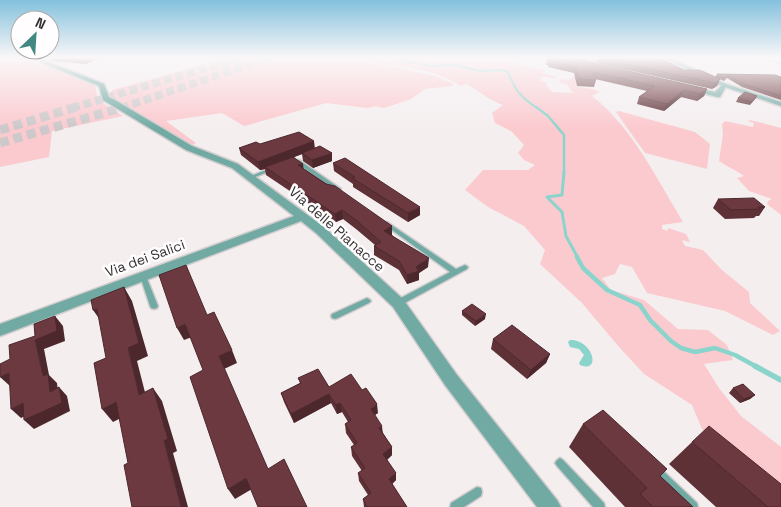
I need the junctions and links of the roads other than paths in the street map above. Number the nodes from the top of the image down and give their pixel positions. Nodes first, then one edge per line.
1 (91, 81) edge
2 (715, 81) edge
3 (724, 85) junction
4 (680, 87) edge
5 (781, 104) edge
6 (304, 158) edge
7 (296, 161) junction
8 (288, 164) edge
9 (280, 166) edge
10 (248, 178) junction
11 (341, 192) edge
12 (301, 217) junction
13 (379, 218) edge
14 (465, 267) dead end
15 (455, 272) junction
16 (143, 276) junction
17 (367, 301) dead end
18 (398, 303) junction
19 (154, 306) dead end
20 (335, 316) dead end
21 (0, 330) edge
22 (644, 460) edge
23 (560, 463) dead end
24 (477, 492) dead end
25 (455, 507) edge
26 (550, 507) edge
27 (600, 507) edge
28 (693, 507) edge

1 - 10 street, Via delle Pianacce
2 - 3 street
3 - 4 street
3 - 5 street
6 - 7 lane
7 - 8 lane
7 - 11 lane
9 - 10 lane
10 - 12 street, Via delle Pianacce
12 - 16 street, Via dei Salici
12 - 18 street, Via delle Pianacce
13 - 15 lane
14 - 15 lane
15 - 18 lane
16 - 19 lane
16 - 21 street, Via dei Salici
17 - 20 lane
18 - 26 street, Via delle Pianacce
22 - 28 lane
23 - 27 lane
24 - 25 lane

